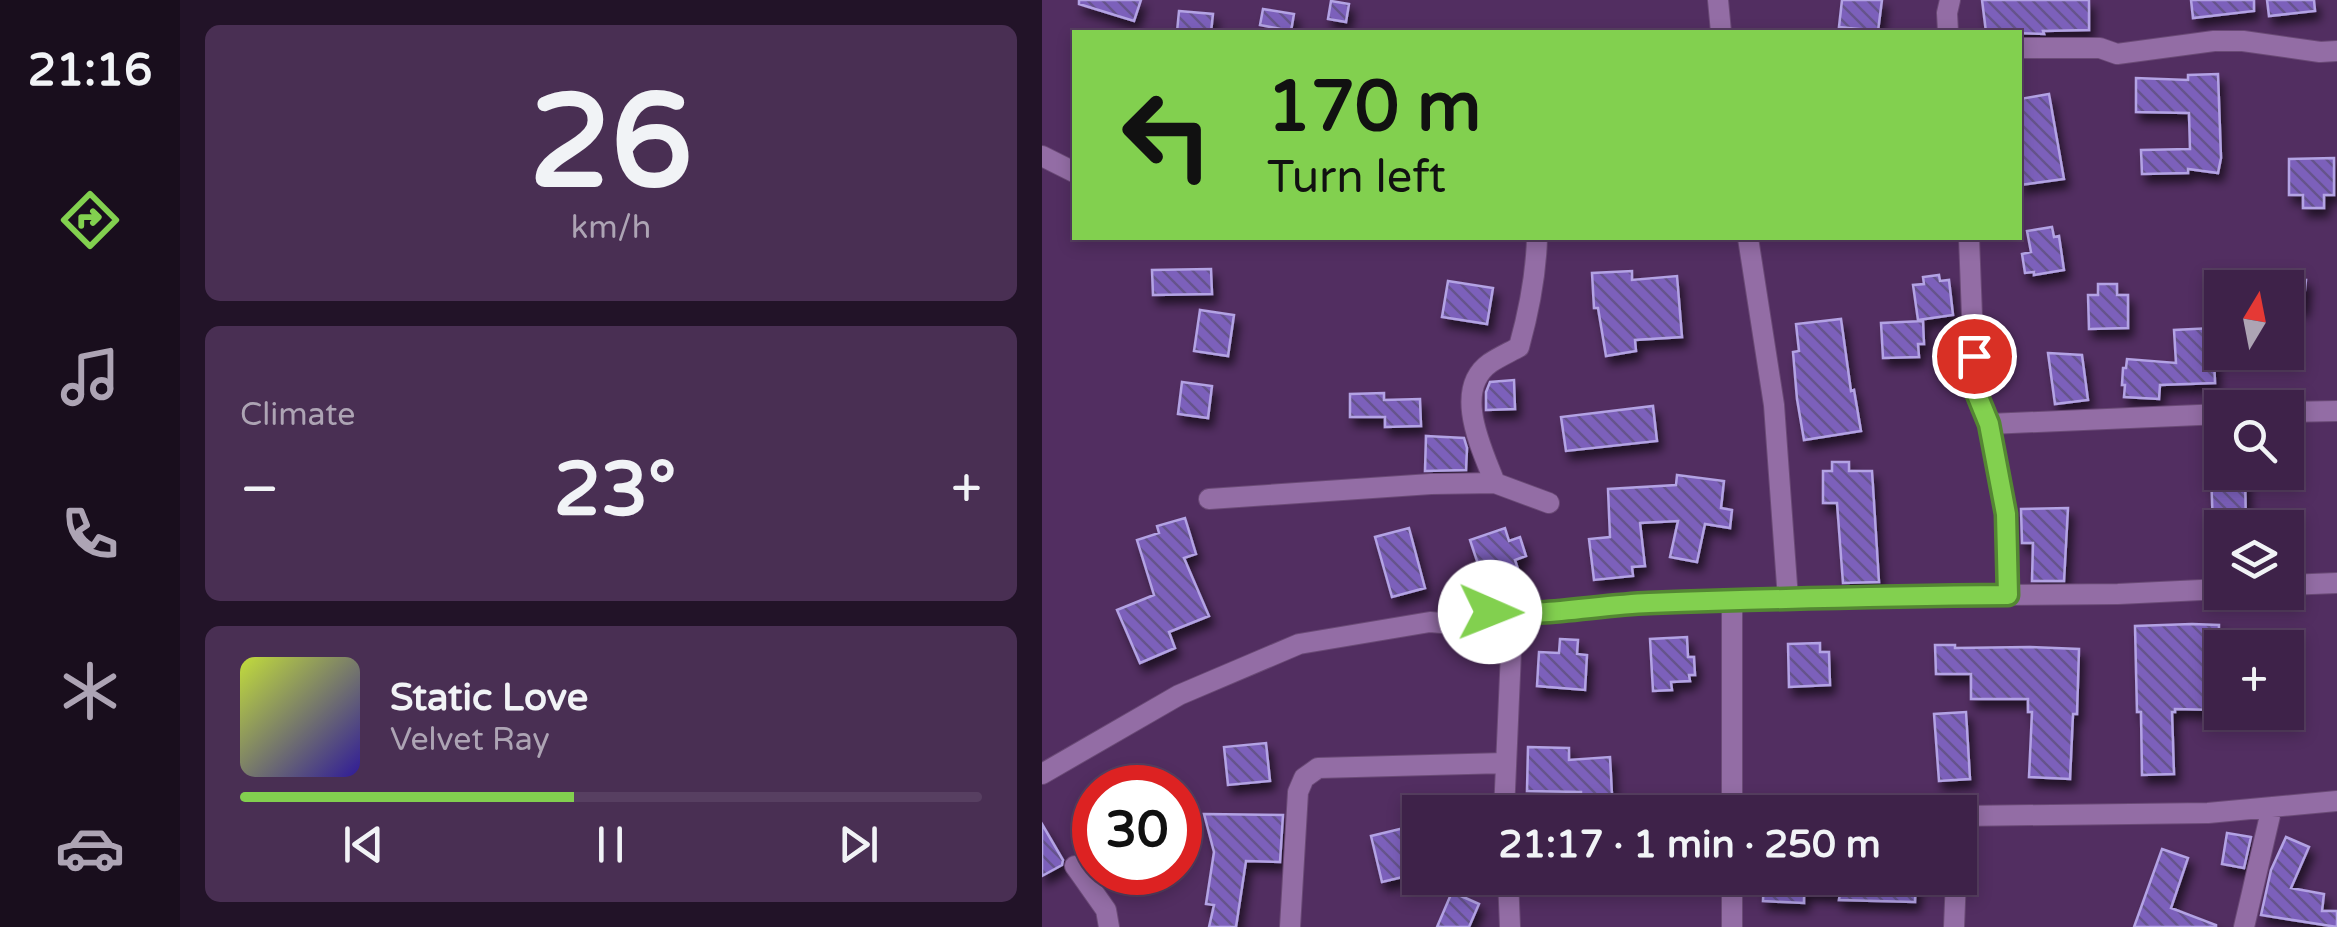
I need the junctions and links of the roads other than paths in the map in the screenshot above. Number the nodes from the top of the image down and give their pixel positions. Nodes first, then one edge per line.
1 (1718, 0) edge
2 (1950, 0) edge
3 (1722, 30) edge
4 (1948, 30) edge
5 (2022, 48) edge
6 (2336, 51) edge
7 (1042, 156) edge
8 (1072, 171) edge
9 (1538, 240) edge
10 (1748, 240) edge
11 (1969, 240) edge
12 (2304, 412) edge
13 (2336, 412) edge
14 (2204, 415) edge
15 (1989, 424) junction
16 (1494, 483) junction
17 (1210, 499) dead end
18 (1548, 502) dead end
19 (2336, 583) edge
20 (2304, 584) edge
21 (2204, 590) edge
22 (2008, 595) junction
23 (1788, 599) junction
24 (1732, 601) junction
25 (1459, 609) dead end
26 (1505, 764) junction
27 (1042, 774) edge
28 (1504, 795) edge
29 (1732, 795) edge
30 (2336, 800) edge
31 (2272, 807) junction
32 (1977, 816) edge
33 (1095, 895) edge
34 (1509, 895) edge
35 (1732, 895) edge
36 (1955, 895) edge
37 (1109, 927) edge
38 (1290, 927) edge
39 (1510, 927) edge
40 (1732, 927) edge
41 (1954, 927) edge
42 (2244, 927) edge

1 - 3 street
2 - 4 street
5 - 6 street
7 - 8 street
9 - 16 street
10 - 23 street
11 - 15 street
12 - 13 street
14 - 15 street
15 - 22 street
16 - 17 street
16 - 18 street
19 - 20 street
21 - 22 street
22 - 23 street
23 - 24 street
24 - 25 street
24 - 29 street
26 - 27 street
26 - 28 street
26 - 38 street
30 - 31 street
31 - 32 street
31 - 42 street
33 - 37 street
34 - 39 street
35 - 40 street
36 - 41 street

